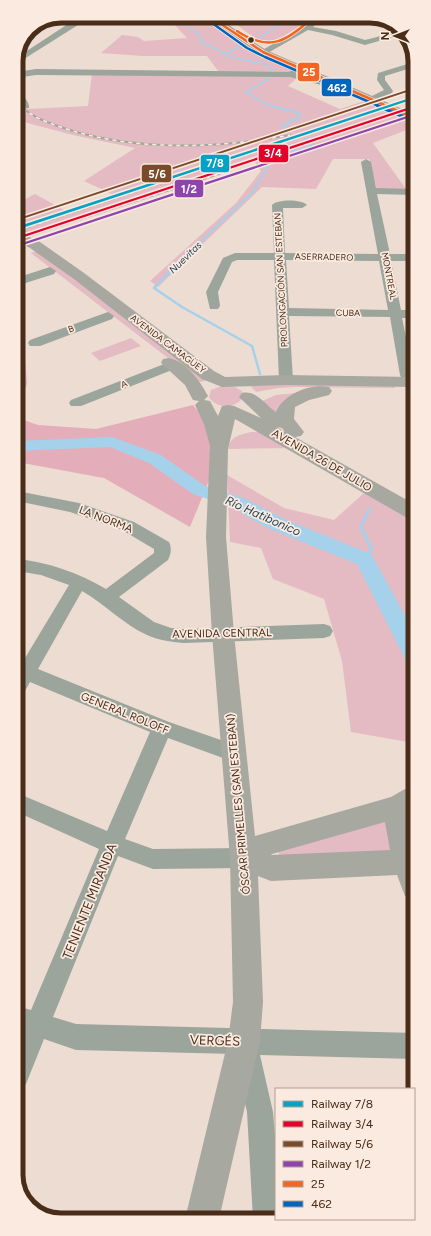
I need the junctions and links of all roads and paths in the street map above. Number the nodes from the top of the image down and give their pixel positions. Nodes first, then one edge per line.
1 (75, 23) edge
2 (222, 23) edge
3 (228, 23) edge
4 (307, 23) edge
5 (312, 23) edge
6 (307, 28) junction
7 (398, 36) edge
8 (266, 47) junction
9 (24, 57) edge
10 (408, 66) edge
11 (306, 70) junction
12 (23, 74) edge
13 (283, 75) junction
14 (337, 86) junction
15 (374, 99) junction
16 (23, 102) edge
17 (26, 106) dead end
18 (408, 111) edge
19 (408, 115) edge
20 (366, 162) dead end
21 (373, 191) junction
22 (408, 192) edge
23 (302, 205) dead end
24 (23, 244) edge
25 (23, 244) edge
26 (281, 256) junction
27 (386, 257) junction
28 (408, 258) edge
29 (50, 271) junction
30 (23, 280) edge
31 (214, 306) dead end
32 (283, 312) junction
33 (396, 313) junction
34 (408, 314) edge
35 (108, 316) junction
36 (35, 343) dead end
37 (172, 365) junction
38 (408, 365) edge
39 (286, 380) junction
40 (222, 382) junction
41 (408, 386) edge
42 (408, 386) edge
43 (323, 391) junction
44 (248, 397) junction
45 (202, 400) junction
46 (76, 403) dead end
47 (228, 410) junction
48 (286, 433) junction
49 (219, 450) junction
50 (23, 497) edge
51 (408, 497) edge
52 (408, 509) edge
53 (23, 566) edge
54 (80, 582) junction
55 (107, 597) junction
56 (324, 631) dead end
57 (223, 634) junction
58 (23, 672) edge
59 (23, 678) edge
60 (162, 728) junction
61 (234, 753) junction
62 (406, 802) edge
63 (23, 805) edge
64 (112, 844) junction
65 (244, 858) junction
66 (408, 863) edge
67 (408, 875) edge
68 (28, 1022) edge
69 (244, 1041) junction
70 (23, 1046) edge
71 (408, 1046) edge
72 (203, 1213) edge
73 (267, 1213) edge

1 - 9 street
2 - 8 main road
3 - 8 main road
4 - 8 street
5 - 6 street
6 - 7 street
6 - 8 street
8 - 11 main road
8 - 11 main road
10 - 15 street
11 - 13 street
11 - 14 main road
11 - 15 main road
12 - 13 street
13 - 14 street
14 - 15 main road
15 - 18 main road
15 - 19 main road
16 - 17 street
20 - 21 street, MONTREAL
21 - 22 street
21 - 27 street, MONTREAL
23 - 26 street, PROLONGACIÓN SAN ESTEBAN
24 - 29 main road, AVENIDA CAMAGÜEY
25 - 40 main road, AVENIDA CAMAGÜEY
26 - 27 street, ASERRADERO
26 - 31 street, ASERRADERO
26 - 32 street, PROLONGACIÓN SAN ESTEBAN
27 - 28 street, ASERRADERO
27 - 33 street, MONTREAL
29 - 30 street
29 - 35 main road, AVENIDA CAMAGÜEY
32 - 33 street, CUBA
32 - 39 street, PROLONGACIÓN SAN ESTEBAN
33 - 34 street, CUBA
33 - 38 street, MONTREAL
35 - 36 street, B
35 - 37 main road, AVENIDA CAMAGÜEY
37 - 45 main road, AVENIDA CAMAGÜEY
37 - 46 street, A
39 - 40 main road
39 - 41 main road
40 - 44 main road
40 - 45 main road
42 - 43 main road
43 - 44 main road
43 - 48 main road
44 - 47 main road
44 - 48 main road, AVENIDA 26 DE JULIO
45 - 47 main road
45 - 49 main road, AVENIDA CAMAGÜEY
47 - 48 main road, AVENIDA 26 DE JULIO
47 - 49 main road, ÓSCAR PRIMELLES (SAN ESTEBAN)
48 - 49 main road
48 - 51 main road, AVENIDA 26 DE JULIO
48 - 52 main road, AVENIDA 26 DE JULIO
49 - 57 main road, ÓSCAR PRIMELLES (SAN ESTEBAN)
50 - 55 street, LA NORMA
53 - 54 street, AVENIDA CENTRAL
54 - 55 street, AVENIDA CENTRAL
54 - 58 street
55 - 57 street, AVENIDA CENTRAL
56 - 57 street, AVENIDA CENTRAL
57 - 61 main road, ÓSCAR PRIMELLES (SAN ESTEBAN)
59 - 60 street, GENERAL ROLOFF
60 - 61 street, GENERAL ROLOFF
60 - 64 street, TENIENTE MIRANDA
61 - 65 main road, ÓSCAR PRIMELLES (SAN ESTEBAN)
62 - 65 main road
62 - 66 main road
63 - 64 street
64 - 65 street
64 - 68 street, TENIENTE MIRANDA
65 - 67 main road
65 - 69 main road, ÓSCAR PRIMELLES (SAN ESTEBAN)
68 - 69 street, VERGÉS
68 - 70 street, TENIENTE MIRANDA
69 - 71 street, VERGÉS
69 - 72 main road, ÓSCAR PRIMELLES (SAN ESTEBAN)
69 - 73 street

